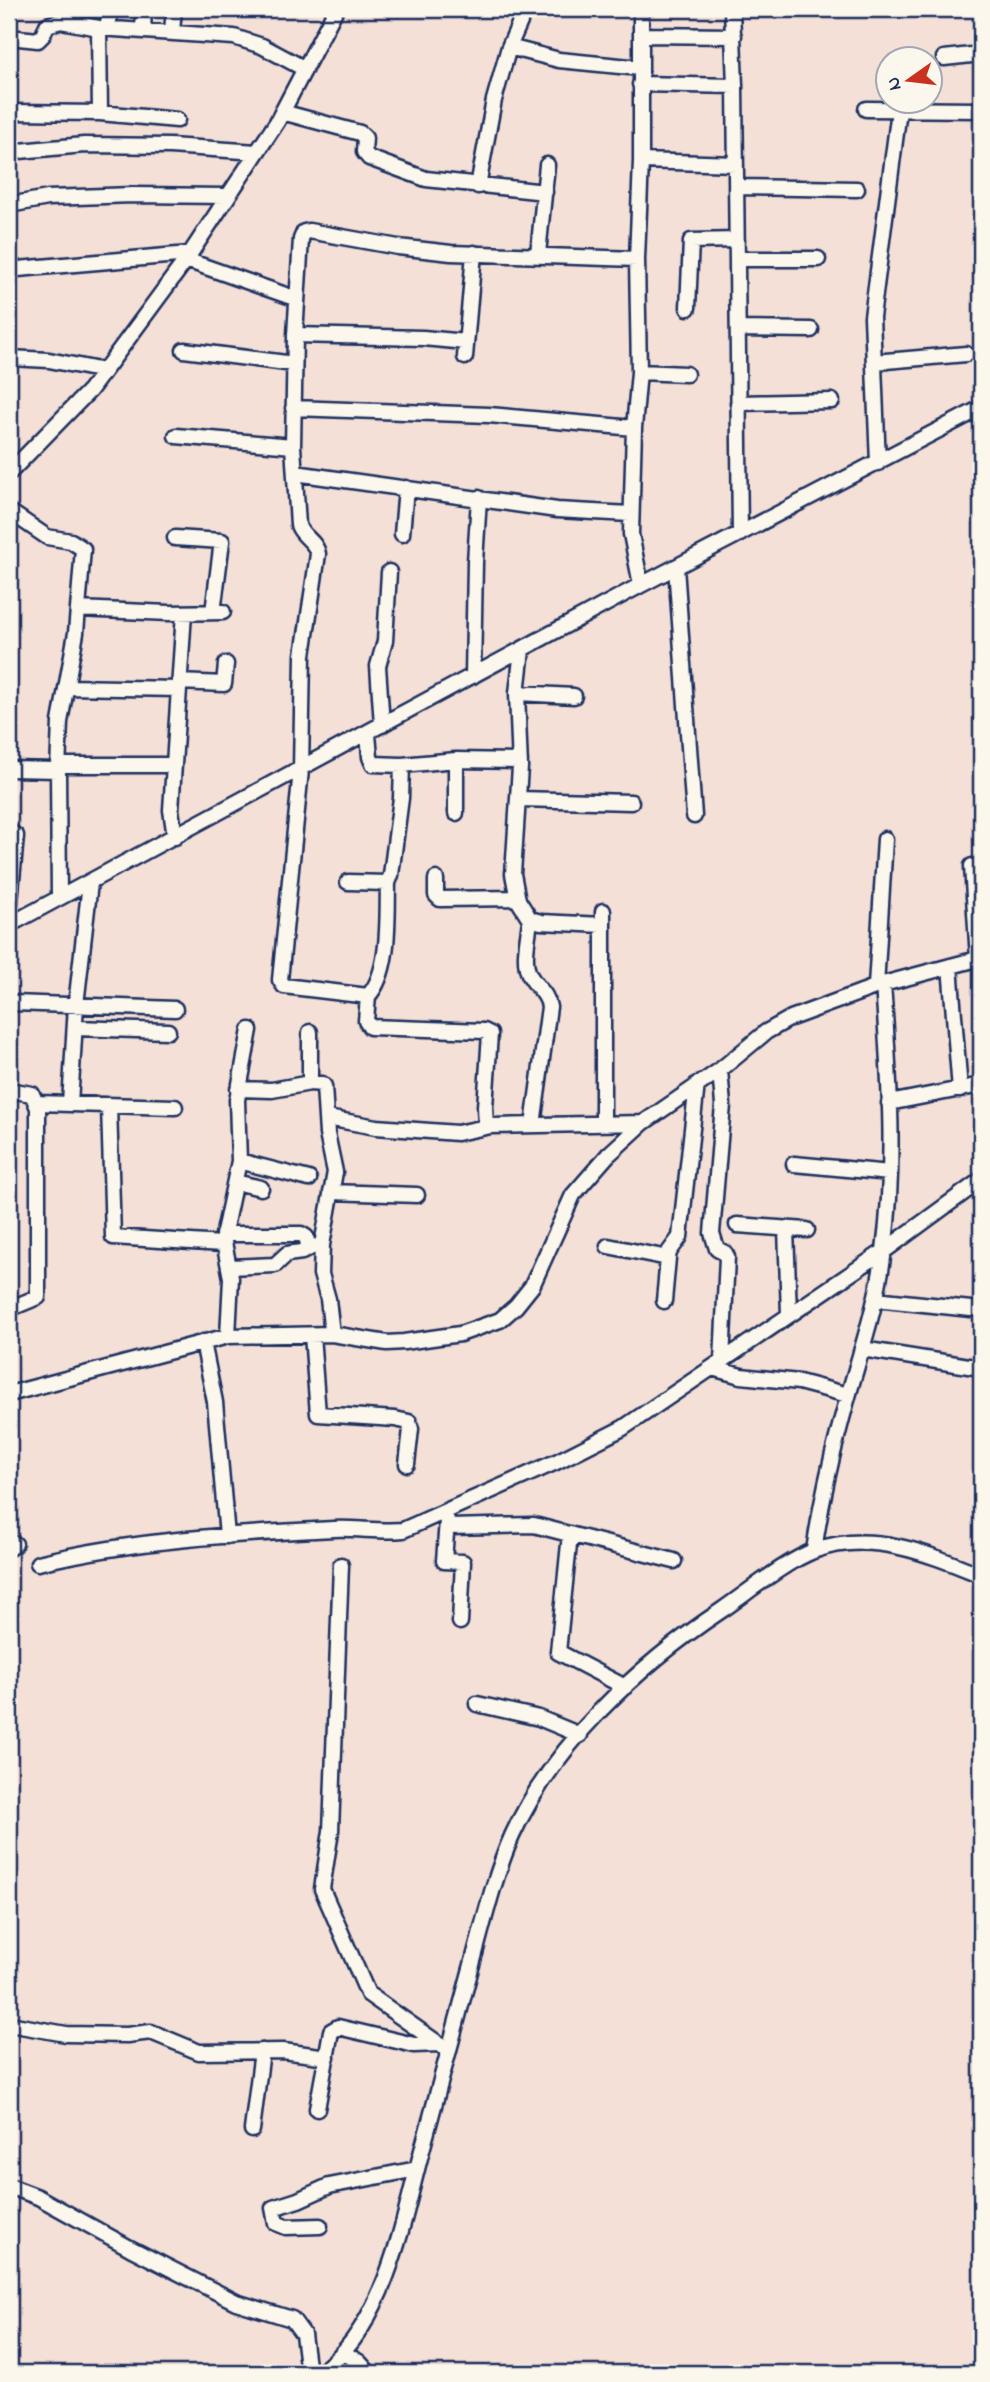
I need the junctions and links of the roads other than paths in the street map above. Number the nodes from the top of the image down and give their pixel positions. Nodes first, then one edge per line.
1 (111, 9) edge
2 (144, 9) edge
3 (174, 9) edge
4 (336, 9) edge
5 (520, 9) edge
6 (641, 9) edge
7 (732, 9) edge
8 (103, 28) junction
9 (143, 30) junction
10 (172, 31) junction
11 (641, 36) junction
12 (734, 36) junction
13 (9, 37) edge
14 (509, 47) junction
15 (981, 54) edge
16 (944, 58) dead end
17 (640, 68) junction
18 (304, 69) junction
19 (640, 84) junction
20 (735, 86) junction
21 (866, 110) dead end
22 (874, 110) edge
23 (944, 110) edge
24 (981, 110) edge
25 (9, 112) edge
26 (100, 113) junction
27 (282, 113) junction
28 (898, 116) edge
29 (177, 120) dead end
30 (9, 152) edge
31 (257, 152) junction
32 (641, 161) junction
33 (736, 163) junction
34 (547, 165) dead end
35 (478, 186) junction
36 (736, 187) junction
37 (857, 189) dead end
38 (545, 192) junction
39 (227, 196) junction
40 (9, 205) edge
41 (737, 240) junction
42 (474, 253) junction
43 (538, 254) junction
44 (187, 257) junction
45 (638, 259) junction
46 (737, 259) junction
47 (818, 259) dead end
48 (18, 269) dead end
49 (297, 299) junction
50 (688, 308) dead end
51 (738, 329) junction
52 (811, 330) dead end
53 (295, 335) junction
54 (184, 350) dead end
55 (966, 354) dead end
56 (9, 358) edge
57 (874, 362) junction
58 (294, 364) junction
59 (104, 371) junction
60 (639, 372) junction
61 (686, 373) dead end
62 (832, 401) dead end
63 (738, 403) junction
64 (293, 408) junction
65 (981, 408) edge
66 (634, 428) junction
67 (176, 436) dead end
68 (293, 446) junction
69 (878, 463) junction
70 (9, 473) edge
71 (295, 473) junction
72 (407, 488) junction
73 (479, 498) junction
74 (9, 511) edge
75 (630, 514) junction
76 (402, 534) dead end
77 (740, 534) junction
78 (175, 538) dead end
79 (676, 567) junction
80 (389, 572) dead end
81 (641, 585) junction
82 (78, 609) junction
83 (184, 613) junction
84 (522, 650) junction
85 (226, 664) dead end
86 (474, 676) junction
87 (179, 686) junction
88 (66, 687) junction
89 (517, 693) junction
90 (574, 696) dead end
91 (382, 725) junction
92 (368, 734) junction
93 (457, 760) junction
94 (520, 761) junction
95 (173, 765) junction
96 (402, 765) junction
97 (58, 767) junction
98 (9, 769) edge
99 (301, 770) junction
100 (519, 799) junction
101 (631, 802) dead end
102 (456, 813) dead end
103 (694, 816) dead end
104 (9, 831) edge
105 (175, 837) junction
106 (884, 839) dead end
107 (972, 866) dead end
108 (436, 879) dead end
109 (348, 881) dead end
110 (90, 883) junction
111 (388, 883) junction
112 (59, 898) junction
113 (518, 898) junction
114 (9, 903) edge
115 (530, 919) junction
116 (14, 923) edge
117 (980, 958) edge
118 (950, 966) junction
119 (880, 985) junction
120 (368, 996) junction
121 (9, 1006) edge
122 (76, 1006) junction
123 (175, 1009) dead end
124 (75, 1028) junction
125 (250, 1030) dead end
126 (168, 1031) dead end
127 (310, 1032) dead end
128 (720, 1070) junction
129 (310, 1083) junction
130 (697, 1084) junction
131 (981, 1085) edge
132 (238, 1089) junction
133 (9, 1090) edge
134 (960, 1090) junction
135 (37, 1103) junction
136 (890, 1103) junction
137 (70, 1104) junction
138 (109, 1105) junction
139 (175, 1107) dead end
140 (327, 1118) junction
141 (643, 1123) junction
142 (603, 1124) junction
143 (533, 1125) junction
144 (486, 1127) junction
145 (239, 1161) junction
146 (794, 1164) dead end
147 (890, 1173) junction
148 (309, 1179) dead end
149 (981, 1180) edge
150 (235, 1182) junction
151 (261, 1188) dead end
152 (331, 1192) junction
153 (417, 1195) dead end
154 (737, 1225) dead end
155 (786, 1228) junction
156 (807, 1230) dead end
157 (223, 1239) junction
158 (608, 1246) dead end
159 (315, 1247) junction
160 (884, 1251) junction
161 (667, 1258) junction
162 (229, 1267) junction
163 (875, 1299) junction
164 (664, 1301) dead end
165 (9, 1309) edge
166 (971, 1309) dead end
167 (789, 1314) junction
168 (332, 1334) junction
169 (312, 1335) junction
170 (228, 1336) junction
171 (204, 1342) junction
172 (862, 1349) junction
173 (717, 1365) junction
174 (981, 1368) edge
175 (9, 1394) edge
176 (848, 1395) junction
177 (407, 1464) dead end
178 (447, 1519) junction
179 (570, 1534) junction
180 (227, 1536) junction
181 (814, 1551) junction
182 (674, 1560) dead end
183 (38, 1563) dead end
184 (341, 1565) dead end
185 (981, 1575) edge
186 (460, 1622) dead end
187 (625, 1687) junction
188 (477, 1704) dead end
189 (580, 1735) junction
190 (9, 2024) edge
191 (445, 2047) junction
192 (262, 2051) junction
193 (327, 2057) junction
194 (317, 2109) dead end
195 (252, 2130) dead end
196 (417, 2169) junction
197 (9, 2186) edge
198 (320, 2226) dead end
199 (343, 2352) junction
200 (308, 2373) edge
201 (319, 2373) edge
202 (369, 2373) edge

1 - 8 street
2 - 9 street
3 - 10 street
4 - 18 street
5 - 14 street
6 - 11 street
7 - 12 street
8 - 9 street
8 - 13 street
8 - 26 street
9 - 10 street
10 - 18 street
11 - 12 street
11 - 17 street
12 - 20 street
14 - 17 street
14 - 35 street
15 - 16 street
17 - 19 street
18 - 27 street
19 - 20 street
19 - 32 street
20 - 33 street
21 - 22 street
23 - 24 street
25 - 26 street
26 - 29 street
27 - 31 street
27 - 35 street
28 - 57 street
30 - 31 street
31 - 39 street
32 - 33 street
32 - 45 street
33 - 36 street
34 - 38 street
35 - 38 street
36 - 37 street
36 - 41 street
38 - 43 street
39 - 40 street
39 - 44 street
41 - 46 street
41 - 50 street
42 - 43 street
42 - 49 street
42 - 53 street
43 - 45 street
44 - 48 street
44 - 49 street
44 - 59 street
45 - 60 street
46 - 47 street
46 - 51 street
49 - 53 street
51 - 52 street
51 - 63 street
53 - 58 street
54 - 58 street
55 - 57 street
56 - 59 street
57 - 69 street
58 - 64 street
59 - 70 street
60 - 61 street
60 - 66 street
62 - 63 street
63 - 77 street
64 - 66 street
64 - 68 street
65 - 69 street
66 - 75 street
67 - 68 street
68 - 71 street
69 - 77 street
71 - 72 street
71 - 99 street
72 - 73 street
72 - 76 street
73 - 75 street
73 - 86 street
74 - 82 street
75 - 81 street
77 - 79 street
78 - 83 street
79 - 81 street
79 - 103 street
80 - 91 street
81 - 84 street
82 - 83 street
82 - 88 street
83 - 87 street
84 - 86 street
84 - 89 street
85 - 87 street
86 - 91 street
87 - 88 street
87 - 95 street
88 - 97 street
89 - 90 street
89 - 94 street
91 - 92 street
92 - 96 street
92 - 99 street
93 - 94 street
93 - 96 street
93 - 102 street
94 - 100 street
95 - 97 street
95 - 105 street
96 - 111 street
97 - 98 street
97 - 112 street
99 - 105 street
99 - 120 street
100 - 101 street
100 - 113 street
104 - 114 street
105 - 110 street
106 - 119 street
107 - 117 street
108 - 113 street
109 - 111 street
110 - 112 street
110 - 122 street
111 - 120 street
112 - 116 street
113 - 115 street
114 - 116 street
115 - 142 street
115 - 143 street
117 - 118 street
118 - 119 street
118 - 134 street
119 - 128 street
119 - 136 street
120 - 144 street
121 - 122 street
122 - 123 street
122 - 124 street
124 - 126 street
124 - 137 street
125 - 132 street
127 - 129 street
128 - 130 street
128 - 173 street
129 - 132 street
129 - 140 street
130 - 141 street
130 - 161 street
131 - 134 street
132 - 145 street
133 - 135 street
134 - 136 street
135 - 137 street
135 - 165 street
136 - 147 street
137 - 138 street
138 - 139 street
138 - 157 street
140 - 144 street
140 - 152 street
141 - 142 street
141 - 168 street
142 - 143 street
143 - 144 street
145 - 148 street
145 - 150 street
146 - 147 street
147 - 160 street
149 - 160 street
150 - 151 street
150 - 157 street
152 - 153 street
152 - 159 street
154 - 155 street
155 - 156 street
155 - 167 street
157 - 159 street
157 - 162 street
158 - 161 street
159 - 162 street
159 - 168 street
160 - 163 street
160 - 167 street
161 - 164 street
162 - 170 street
163 - 166 street
163 - 172 street
167 - 173 street
168 - 169 street
169 - 170 street
169 - 177 street
170 - 171 street
171 - 175 street
171 - 180 street
172 - 174 street
172 - 176 street
173 - 176 street
173 - 178 street
176 - 181 street
178 - 179 street
178 - 180 street
178 - 186 street
179 - 182 street
179 - 187 street
180 - 183 street
181 - 185 street
181 - 187 street
184 - 191 street
187 - 189 street
188 - 189 street
189 - 191 street
190 - 192 street
191 - 193 street
191 - 196 street
192 - 193 street
192 - 195 street
193 - 194 street
196 - 198 street
196 - 199 street
197 - 200 street
199 - 201 street
199 - 202 street

